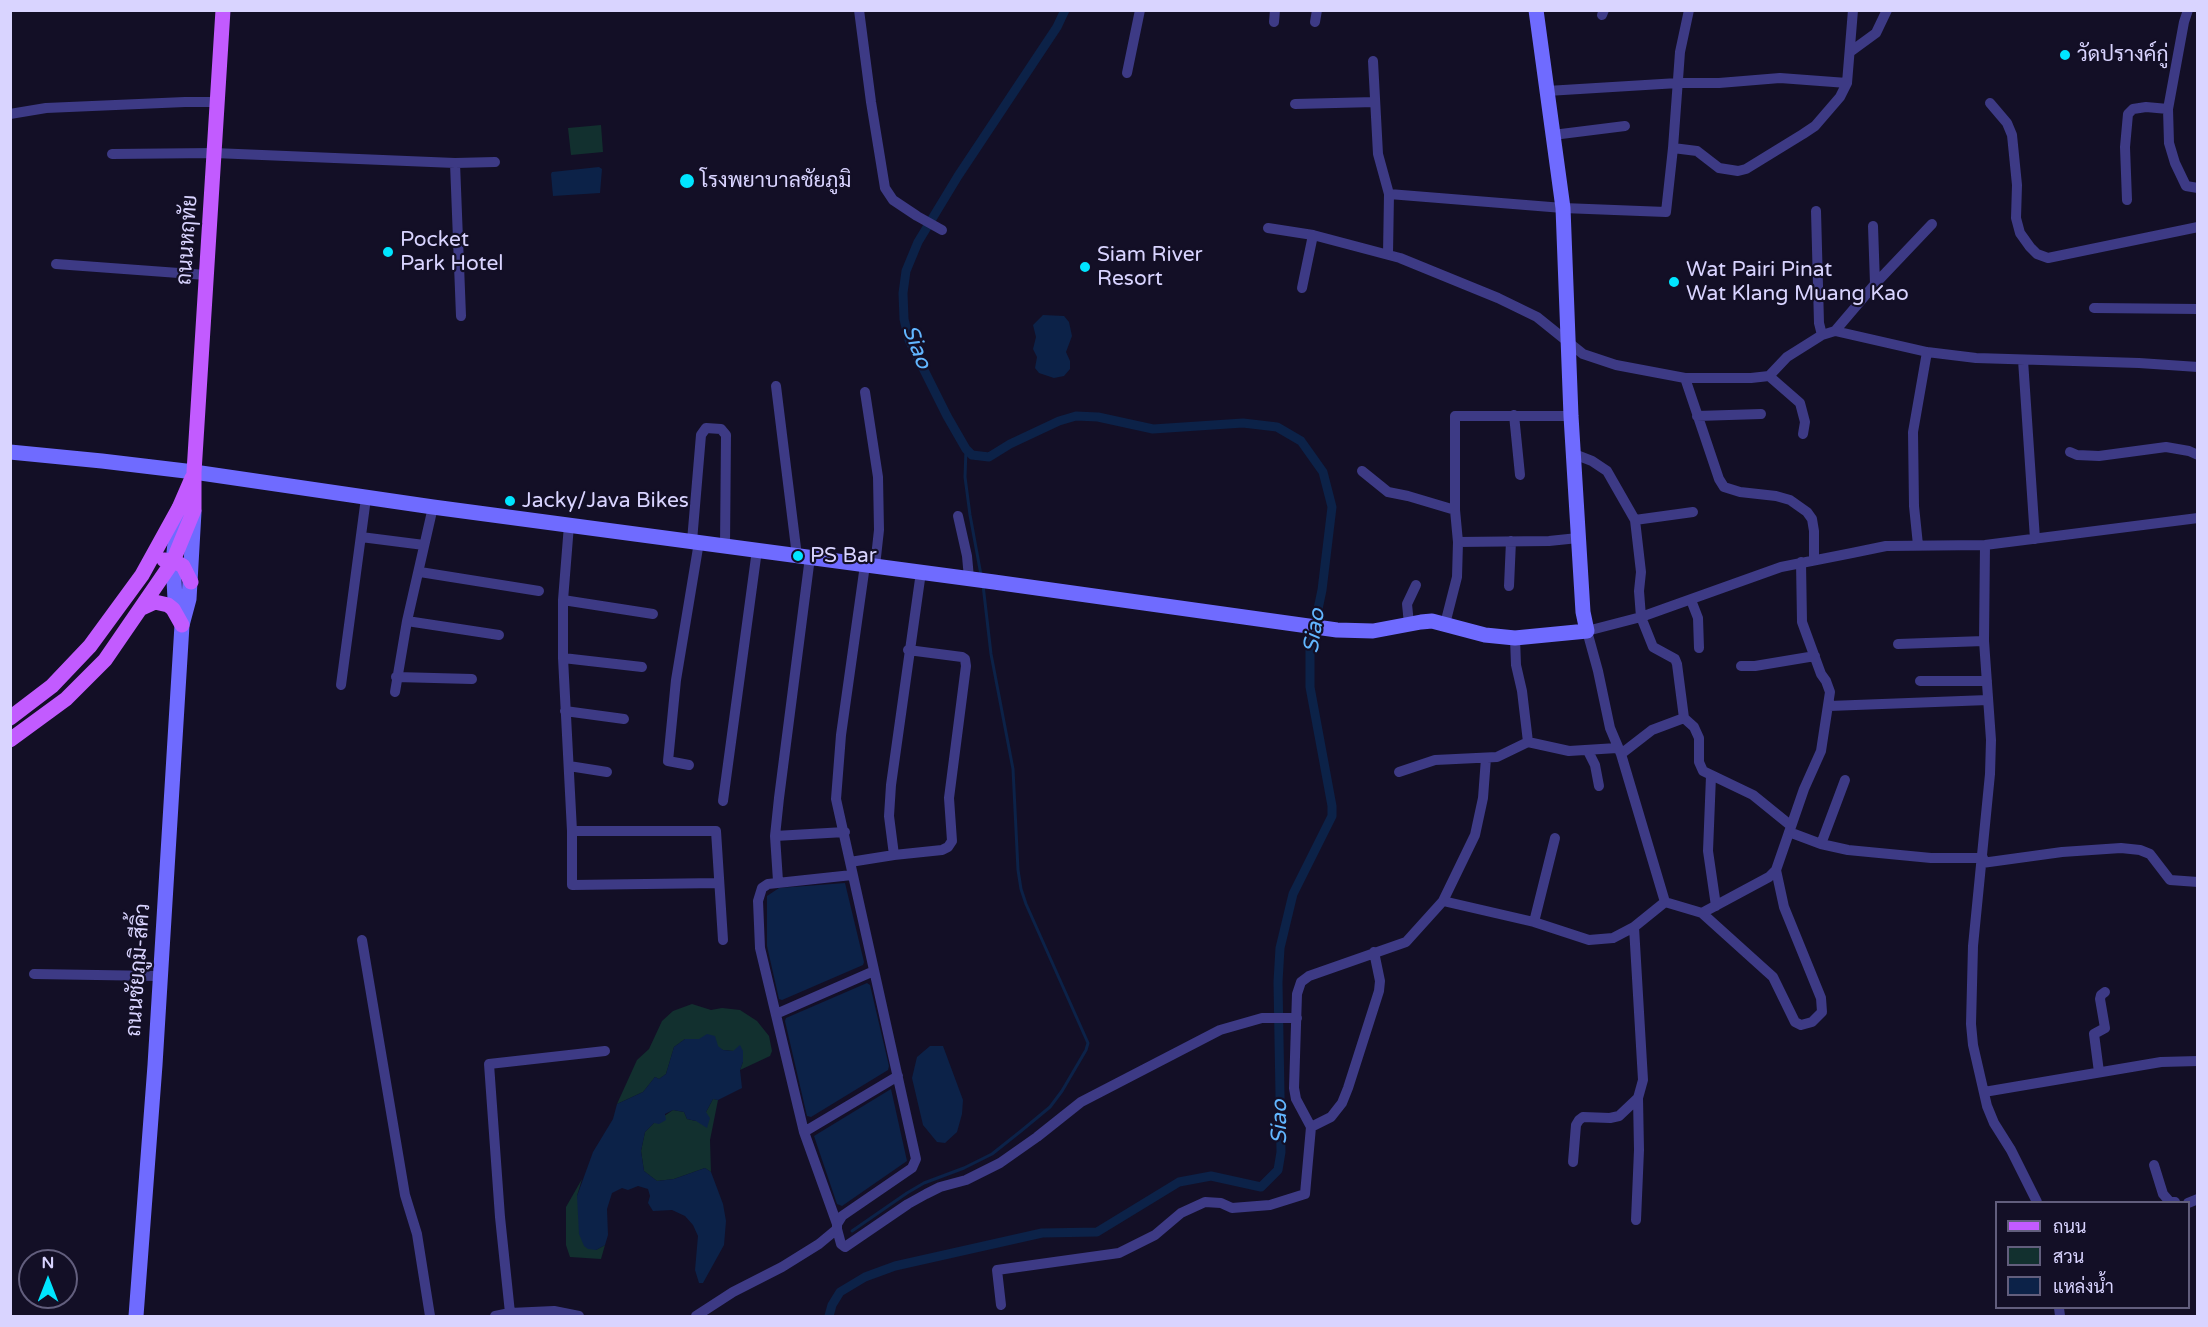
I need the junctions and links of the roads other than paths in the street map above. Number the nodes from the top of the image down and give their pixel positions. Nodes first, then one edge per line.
1 (223, 10) edge
2 (859, 10) edge
3 (1140, 10) edge
4 (1317, 10) edge
5 (1536, 10) edge
6 (1689, 10) edge
7 (1853, 10) edge
8 (1887, 10) edge
9 (2188, 10) edge
10 (1315, 22) dead end
11 (1850, 52) junction
12 (1373, 62) dead end
13 (1127, 73) dead end
14 (1678, 83) junction
15 (1847, 83) junction
16 (1547, 91) junction
17 (217, 102) junction
18 (1375, 102) junction
19 (1990, 103) dead end
20 (1295, 104) dead end
21 (2168, 109) junction
22 (10, 114) edge
23 (1625, 126) dead end
24 (1553, 135) junction
25 (1673, 148) junction
26 (214, 153) junction
27 (112, 154) dead end
28 (495, 162) dead end
29 (455, 163) junction
30 (2198, 188) edge
31 (1389, 194) junction
32 (2127, 200) dead end
33 (1563, 208) junction
34 (1816, 211) dead end
35 (1932, 224) dead end
36 (1873, 226) dead end
37 (2198, 226) edge
38 (1268, 228) dead end
39 (942, 230) dead end
40 (1313, 235) junction
41 (1388, 254) junction
42 (56, 264) dead end
43 (207, 275) junction
44 (1875, 284) junction
45 (1302, 288) dead end
46 (2094, 308) dead end
47 (2198, 309) edge
48 (460, 316) dead end
49 (1835, 331) junction
50 (1822, 335) junction
51 (1570, 346) junction
52 (1927, 352) junction
53 (2023, 360) junction
54 (2198, 368) edge
55 (1769, 376) junction
56 (1685, 378) junction
57 (776, 386) dead end
58 (865, 392) dead end
59 (1761, 414) dead end
60 (1514, 415) junction
61 (1571, 416) junction
62 (1697, 416) junction
63 (1803, 434) dead end
64 (10, 452) edge
65 (2070, 452) dead end
66 (1574, 454) junction
67 (2198, 456) edge
68 (1362, 471) dead end
69 (195, 472) junction
70 (1520, 474) dead end
71 (366, 498) junction
72 (433, 507) junction
73 (187, 509) junction
74 (1455, 510) junction
75 (1693, 512) dead end
76 (958, 516) dead end
77 (2198, 518) edge
78 (1635, 520) junction
79 (569, 525) junction
80 (361, 537) junction
81 (1578, 538) junction
82 (2035, 539) junction
83 (696, 542) junction
84 (1458, 542) junction
85 (1511, 542) junction
86 (424, 545) junction
87 (1918, 545) junction
88 (1985, 545) junction
89 (725, 546) junction
90 (757, 550) junction
91 (804, 556) junction
92 (1814, 560) junction
93 (173, 561) junction
94 (1801, 562) junction
95 (870, 565) junction
96 (420, 572) junction
97 (921, 572) junction
98 (142, 574) junction
99 (972, 579) junction
100 (191, 582) junction
101 (1416, 585) dead end
102 (1509, 586) dead end
103 (539, 591) dead end
104 (563, 600) junction
105 (1691, 600) junction
106 (142, 608) junction
107 (652, 614) dead end
108 (1641, 618) junction
109 (407, 621) junction
110 (1409, 624) junction
111 (1445, 624) junction
112 (182, 626) junction
113 (1587, 631) junction
114 (500, 635) dead end
115 (1515, 638) junction
116 (1984, 641) junction
117 (1898, 644) dead end
118 (1699, 648) dead end
119 (908, 650) junction
120 (1815, 656) junction
121 (563, 658) junction
122 (1741, 666) dead end
123 (642, 667) dead end
124 (396, 677) junction
125 (472, 679) dead end
126 (1920, 681) dead end
127 (1987, 681) junction
128 (340, 685) dead end
129 (395, 692) dead end
130 (1988, 700) junction
131 (1829, 706) junction
132 (565, 711) junction
133 (10, 718) edge
134 (1684, 718) junction
135 (624, 719) dead end
136 (10, 741) edge
137 (1528, 742) junction
138 (1588, 751) junction
139 (1619, 751) junction
140 (1486, 758) junction
141 (689, 765) dead end
142 (569, 766) junction
143 (607, 772) dead end
144 (1399, 772) dead end
145 (1711, 776) junction
146 (1845, 780) dead end
147 (1599, 786) dead end
148 (723, 801) dead end
149 (1790, 828) junction
150 (572, 831) junction
151 (845, 832) junction
152 (775, 837) junction
153 (1555, 838) dead end
154 (1821, 844) junction
155 (894, 855) junction
156 (1983, 861) junction
157 (850, 862) junction
158 (1776, 870) junction
159 (852, 875) junction
160 (778, 881) junction
161 (2198, 882) edge
162 (719, 884) junction
163 (1443, 902) junction
164 (1665, 902) junction
165 (1716, 906) junction
166 (1702, 913) junction
167 (1534, 922) junction
168 (1634, 927) junction
169 (362, 940) dead end
170 (723, 940) dead end
171 (1374, 952) junction
172 (874, 971) junction
173 (34, 974) dead end
174 (159, 976) junction
175 (2105, 992) dead end
176 (776, 1014) junction
177 (1295, 1018) junction
178 (605, 1051) dead end
179 (2198, 1061) edge
180 (2099, 1072) junction
181 (898, 1076) junction
182 (1984, 1092) junction
183 (1638, 1098) junction
184 (1311, 1127) junction
185 (804, 1132) junction
186 (1573, 1162) dead end
187 (2154, 1165) dead end
188 (2036, 1201) edge
189 (2169, 1201) edge
190 (1636, 1220) dead end
191 (838, 1233) junction
192 (1000, 1305) dead end
193 (510, 1313) junction
194 (136, 1317) edge
195 (430, 1317) edge
196 (495, 1317) edge
197 (579, 1317) edge
198 (696, 1317) edge

1 - 17 main road, ถนนหฤทัย
2 - 39 street
3 - 13 street
4 - 10 street
5 - 16 street
6 - 14 street
7 - 11 street
8 - 11 street
9 - 21 street
11 - 15 street
12 - 18 street
14 - 15 street
14 - 16 street
14 - 25 street
15 - 25 street
16 - 24 street
17 - 22 street
17 - 26 main road, ถนนหฤทัย
18 - 20 street
18 - 31 street
19 - 37 street
21 - 30 street
21 - 32 street
23 - 24 street
24 - 33 street
25 - 33 street
26 - 27 street
26 - 29 street
26 - 43 main road, ถนนหฤทัย
28 - 29 street
29 - 48 street
31 - 33 street
31 - 41 street
33 - 51 street
34 - 50 street
35 - 44 street
36 - 44 street
38 - 40 street
40 - 41 street
40 - 45 street
41 - 51 street
42 - 43 street
43 - 69 main road, ถนนหฤทัย
44 - 49 street
46 - 47 street
49 - 50 street
49 - 52 street
50 - 55 street
51 - 56 street
51 - 61 street
52 - 53 street
52 - 87 street
53 - 54 street
53 - 82 street
55 - 56 street
55 - 63 street
56 - 62 street
57 - 91 street
58 - 95 street
59 - 62 street
60 - 61 street
60 - 70 street
60 - 74 street
61 - 66 street
62 - 92 street
64 - 69 street
65 - 67 street
66 - 78 street
66 - 81 street
68 - 74 street
69 - 71 street
69 - 73 main road, ถนนชัยภูมิ-สีคิ้ว
71 - 72 street
71 - 80 street
72 - 79 street
72 - 86 street
73 - 93 street, ถนนชัยภูมิ-สีคิ้ว
73 - 98 main road
73 - 100 street, ถนนชัยภูมิ-สีคิ้ว
74 - 84 street
75 - 78 street
76 - 99 street
77 - 82 street
78 - 108 street
79 - 83 street
79 - 104 street
80 - 86 street
80 - 128 street
81 - 85 street
81 - 113 street
82 - 88 street
83 - 89 street
83 - 89 street
83 - 141 street
84 - 85 street
84 - 111 street
85 - 102 street
86 - 96 street
87 - 88 street
87 - 92 street
88 - 116 street
89 - 90 street
90 - 91 street
90 - 148 street
91 - 95 street
91 - 152 street
92 - 94 street
93 - 98 main road
93 - 100 main road
93 - 106 main road
93 - 112 street, ถนนชัยภูมิ-สีคิ้ว
94 - 105 street
94 - 120 street
95 - 97 street
95 - 151 street
96 - 103 street
96 - 109 street
97 - 99 street
97 - 119 street
98 - 133 main road
99 - 110 street
100 - 112 street, ถนนชัยภูมิ-สีคิ้ว
101 - 110 street
104 - 107 street
104 - 121 street
105 - 108 street
105 - 118 street
106 - 112 main road
106 - 136 main road
108 - 113 street
108 - 134 street
109 - 114 street
109 - 124 street
110 - 111 street
111 - 115 street
112 - 174 street, ถนนชัยภูมิ-สีคิ้ว
113 - 115 street
113 - 139 street
115 - 137 street
116 - 117 street
116 - 127 street
119 - 155 street
119 - 155 street
120 - 122 street
120 - 131 street
121 - 123 street
121 - 132 street
124 - 125 street
124 - 129 street
126 - 127 street
127 - 130 street
130 - 131 street
130 - 156 street
131 - 149 street
132 - 135 street
132 - 142 street
134 - 139 street
134 - 145 street
137 - 138 street
137 - 140 street
138 - 139 street
138 - 147 street
139 - 164 street
140 - 144 street
140 - 163 street
142 - 143 street
142 - 150 street
145 - 149 street
145 - 165 street
146 - 154 street
149 - 154 street
149 - 158 street
150 - 162 street
150 - 162 street
151 - 152 street
151 - 157 street
152 - 160 street
153 - 167 street
154 - 156 street
155 - 157 street
156 - 161 street
156 - 182 street
157 - 159 street
158 - 165 street
158 - 166 street
159 - 160 street
159 - 172 street
160 - 176 street
162 - 170 street
163 - 167 street
163 - 171 street
164 - 166 street
164 - 168 street
165 - 166 street
167 - 168 street
168 - 183 street
169 - 195 street
171 - 177 street
171 - 184 street
172 - 176 street
172 - 181 street
173 - 174 street
174 - 194 street, ถนนชัยภูมิ-สีคิ้ว
175 - 180 street
176 - 185 street
177 - 184 street
177 - 191 street
178 - 193 street
179 - 180 street
180 - 182 street
181 - 185 street
181 - 191 street
182 - 188 street
183 - 186 street
183 - 190 street
184 - 192 street
185 - 191 street
187 - 189 street
191 - 198 street
193 - 196 street
193 - 197 street

